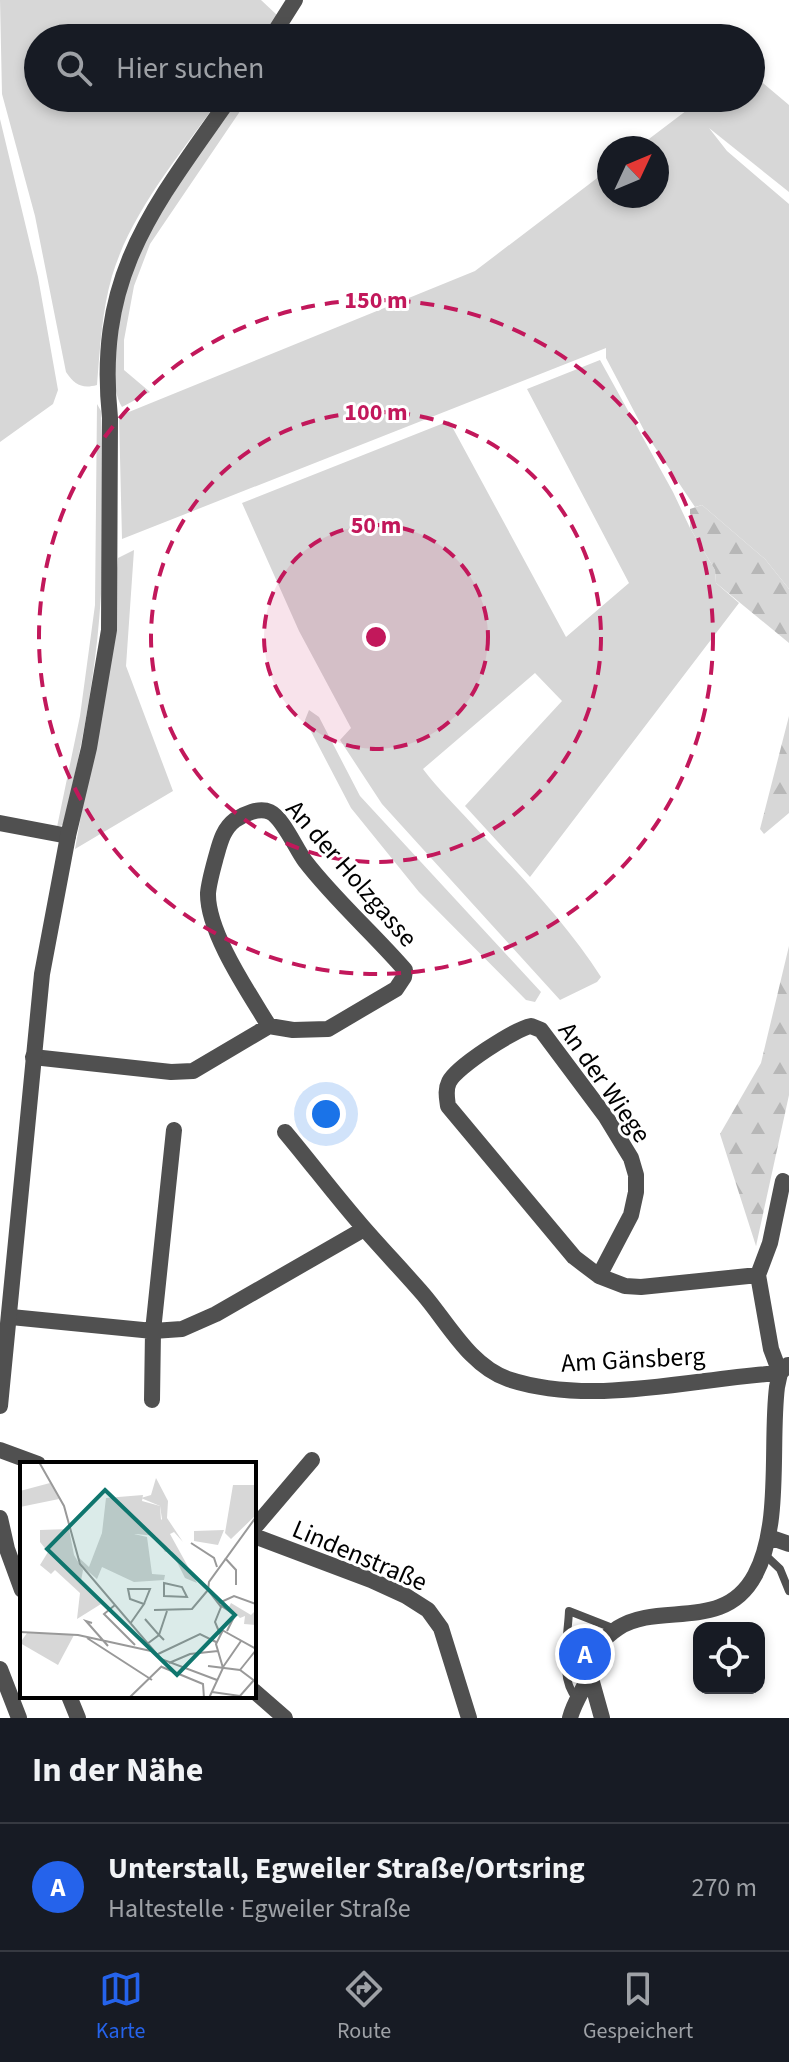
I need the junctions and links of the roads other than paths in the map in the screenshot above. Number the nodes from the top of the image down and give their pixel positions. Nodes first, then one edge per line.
1 (295, 0) edge
2 (280, 24) edge
3 (220, 112) edge
4 (0, 823) edge
5 (68, 836) junction
6 (269, 1026) junction
7 (33, 1057) junction
8 (174, 1130) dead end
9 (285, 1132) dead end
10 (783, 1181) dead end
11 (364, 1229) junction
12 (758, 1275) junction
13 (599, 1276) junction
14 (11, 1317) junction
15 (153, 1331) junction
16 (785, 1369) edge
17 (1, 1395) edge
18 (152, 1400) dead end
19 (0, 1450) edge
20 (312, 1460) dead end
21 (33, 1462) edge
22 (0, 1518) edge
23 (256, 1526) edge
24 (256, 1537) edge
25 (789, 1544) edge
26 (766, 1545) junction
27 (4, 1550) edge
28 (20, 1585) edge
29 (789, 1591) edge
30 (616, 1629) junction
31 (0, 1669) edge
32 (590, 1675) junction
33 (256, 1693) edge
34 (70, 1698) edge
35 (577, 1699) junction
36 (19, 1718) edge
37 (78, 1718) edge
38 (285, 1718) edge
39 (469, 1718) edge
40 (570, 1718) edge
41 (602, 1718) edge

1 - 2 street
3 - 5 street
4 - 5 street
5 - 7 street
6 - 6 street, An der Holzgasse
6 - 7 street
7 - 14 street
8 - 15 street
9 - 11 street, Am Gänsberg
10 - 12 street
11 - 15 street
11 - 16 street, Am Gänsberg
12 - 13 street, An der Wiege
12 - 16 street
13 - 13 street, An der Wiege
14 - 15 street
14 - 17 street
15 - 18 street
16 - 26 street
19 - 21 street
20 - 23 street, Lindenstraße
22 - 27 street
24 - 39 street, Lindenstraße
25 - 26 street
26 - 29 lane
26 - 30 street
27 - 28 street
30 - 32 street
30 - 35 lane
31 - 36 street
32 - 35 street
32 - 41 street
33 - 38 street
34 - 37 street
35 - 40 street

